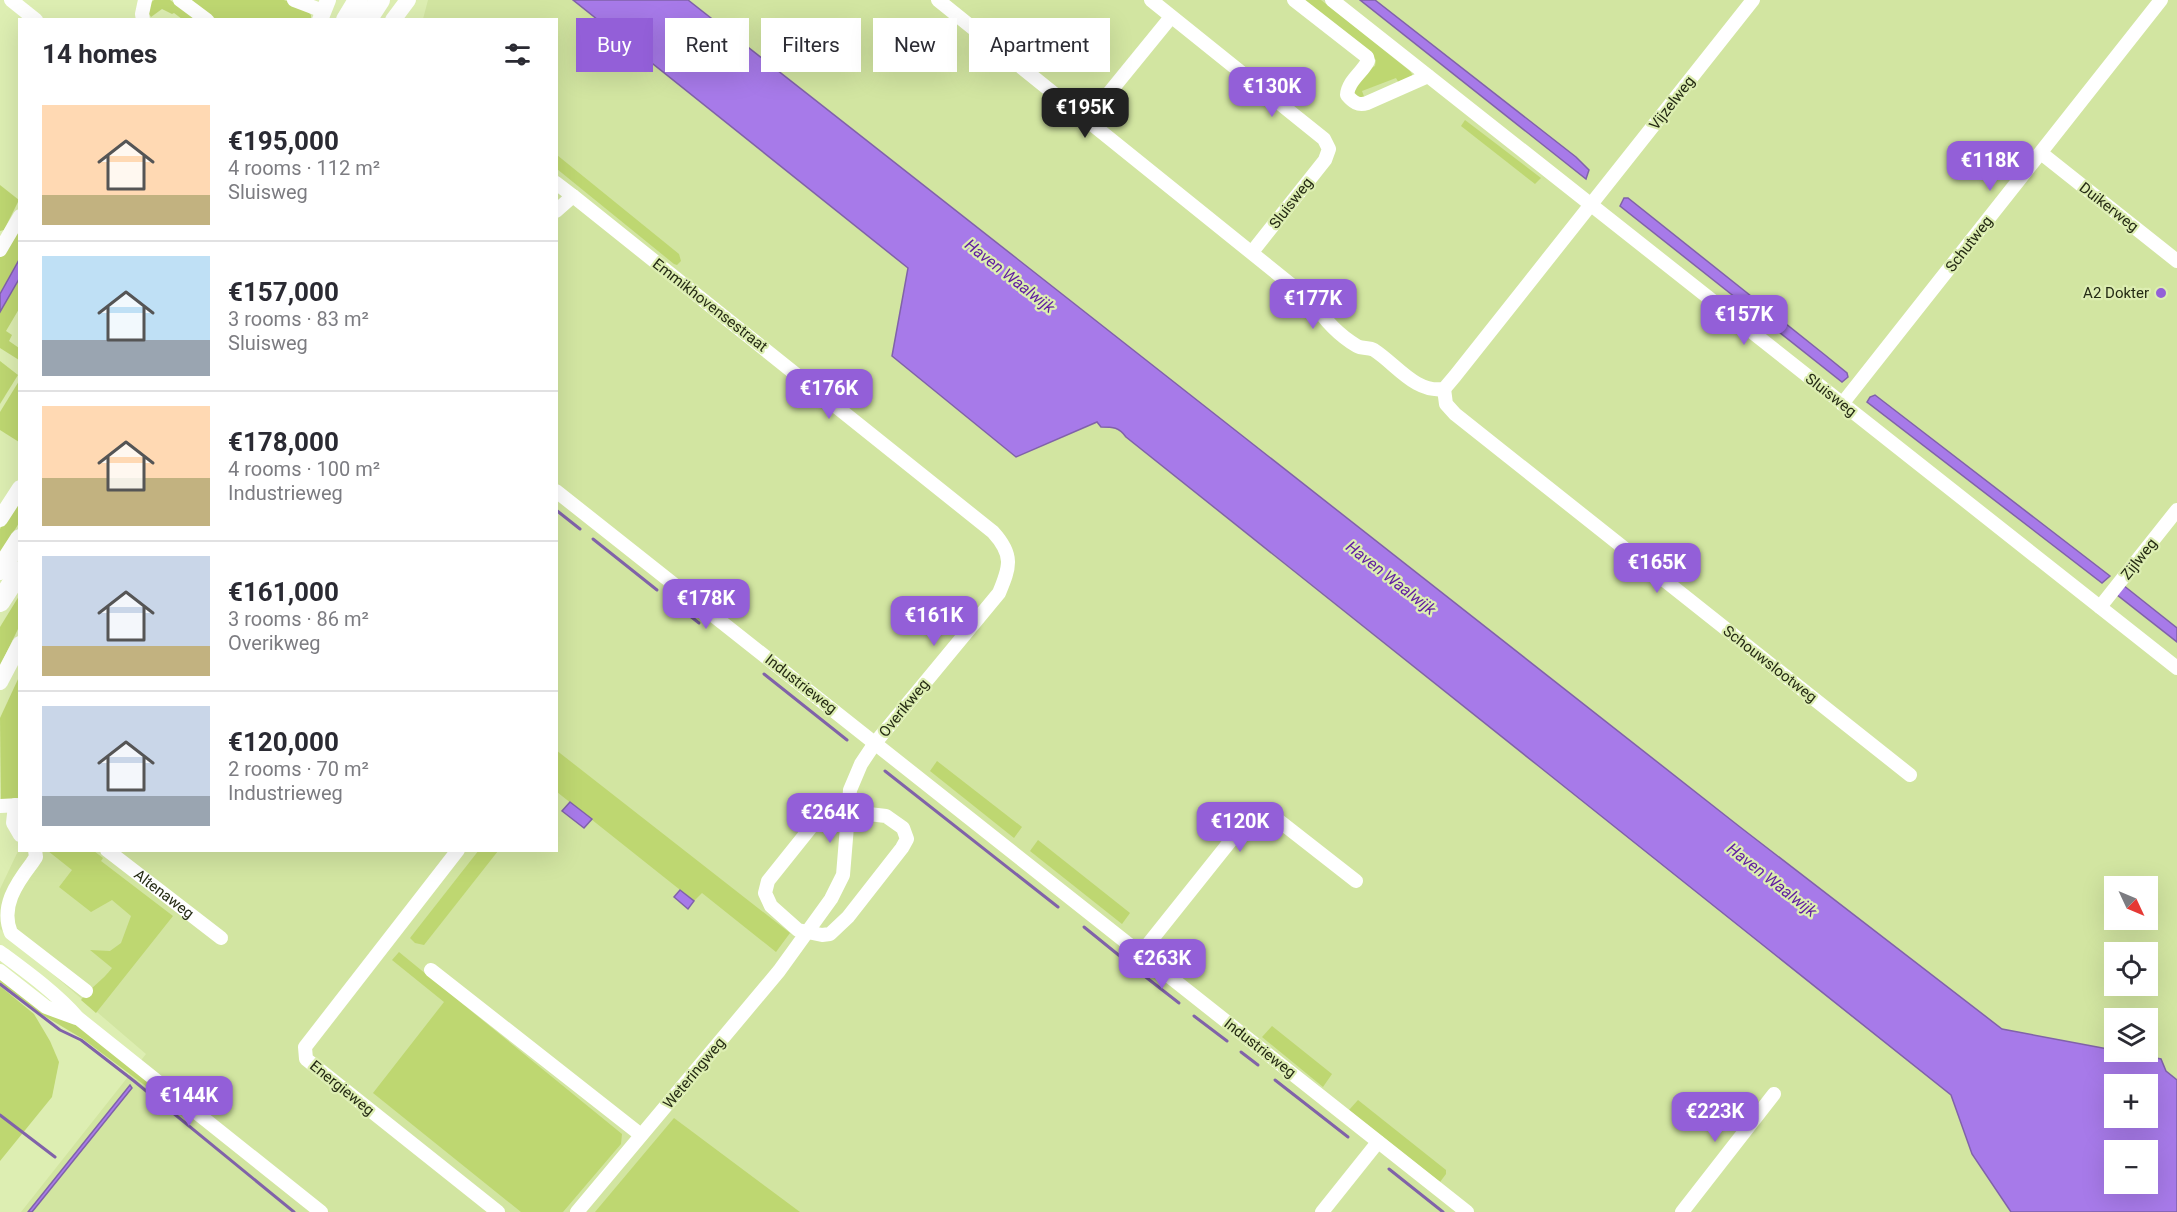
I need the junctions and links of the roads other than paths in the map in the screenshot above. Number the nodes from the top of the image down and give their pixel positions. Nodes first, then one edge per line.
1 (11, 0) edge
2 (145, 0) edge
3 (180, 0) edge
4 (294, 0) edge
5 (358, 0) edge
6 (380, 0) edge
7 (408, 0) edge
8 (938, 0) edge
9 (1151, 0) edge
10 (1294, 0) edge
11 (1332, 0) edge
12 (1753, 0) edge
13 (2162, 0) edge
14 (324, 10) edge
15 (1170, 17) junction
16 (34, 18) edge
17 (143, 18) edge
18 (204, 18) edge
19 (347, 18) edge
20 (368, 18) edge
21 (394, 18) edge
22 (1428, 76) junction
23 (1087, 120) junction
24 (2041, 153) junction
25 (558, 185) edge
26 (573, 196) junction
27 (1591, 206) junction
28 (558, 208) edge
29 (18, 219) edge
30 (0, 250) edge
31 (1252, 252) junction
32 (2177, 261) edge
33 (1444, 389) junction
34 (1842, 404) junction
35 (18, 491) edge
36 (558, 493) edge
37 (2177, 510) edge
38 (0, 519) edge
39 (18, 542) edge
40 (1008, 555) joint
41 (0, 570) edge
42 (18, 574) edge
43 (0, 602) edge
44 (2100, 607) junction
45 (18, 648) edge
46 (2177, 668) edge
47 (0, 682) edge
48 (875, 743) junction
49 (1910, 775) dead end
50 (17, 805) edge
51 (0, 806) edge
52 (848, 812) junction
53 (18, 832) edge
54 (35, 852) edge
55 (111, 852) edge
56 (456, 852) edge
57 (1356, 880) dead end
58 (809, 932) junction
59 (221, 938) dead end
60 (0, 952) edge
61 (1141, 953) junction
62 (431, 970) dead end
63 (0, 971) edge
64 (86, 991) dead end
65 (78, 1018) junction
66 (1774, 1094) dead end
67 (641, 1136) junction
68 (1378, 1142) junction
69 (321, 1212) edge
70 (498, 1212) edge
71 (577, 1212) edge
72 (1322, 1212) edge
73 (1467, 1212) edge
74 (1682, 1212) edge

1 - 16 street
2 - 17 street
3 - 18 street
4 - 14 street
5 - 19 highway
6 - 20 highway
7 - 21 main road
8 - 23 street
9 - 15 street, Sluisweg
10 - 22 street
11 - 22 street, Sluisweg
12 - 27 street, Vijzelweg
13 - 24 street, Schutweg
15 - 23 street
15 - 31 street, Sluisweg
22 - 27 street, Sluisweg
23 - 31 street
24 - 32 street, Duikerweg
24 - 34 street, Schutweg
25 - 26 street, Emmikhovensestraat
26 - 28 street
26 - 40 street, Emmikhovensestraat
27 - 33 street
27 - 34 street, Sluisweg
29 - 30 street
31 - 33 street
33 - 49 street, Schouwslootweg
34 - 44 street, Sluisweg
35 - 38 main road
36 - 48 street, Industrieweg
37 - 44 street, Zijlweg
39 - 41 highway
40 - 48 street, Overikweg
42 - 43 highway
44 - 46 street, Sluisweg
45 - 47 main road
48 - 52 street
48 - 61 street, Industrieweg
50 - 51 street
50 - 53 street
52 - 58 street
52 - 58 street
52 - 58 street
54 - 64 street
55 - 59 street, Altenaweg
56 - 70 street, Energieweg
57 - 61 street
58 - 67 street, Weteringweg
60 - 65 street
61 - 68 street, Industrieweg
62 - 67 street
63 - 65 street
65 - 69 street
66 - 74 street
67 - 71 street, Weteringweg
68 - 72 street
68 - 73 street, Industrieweg

